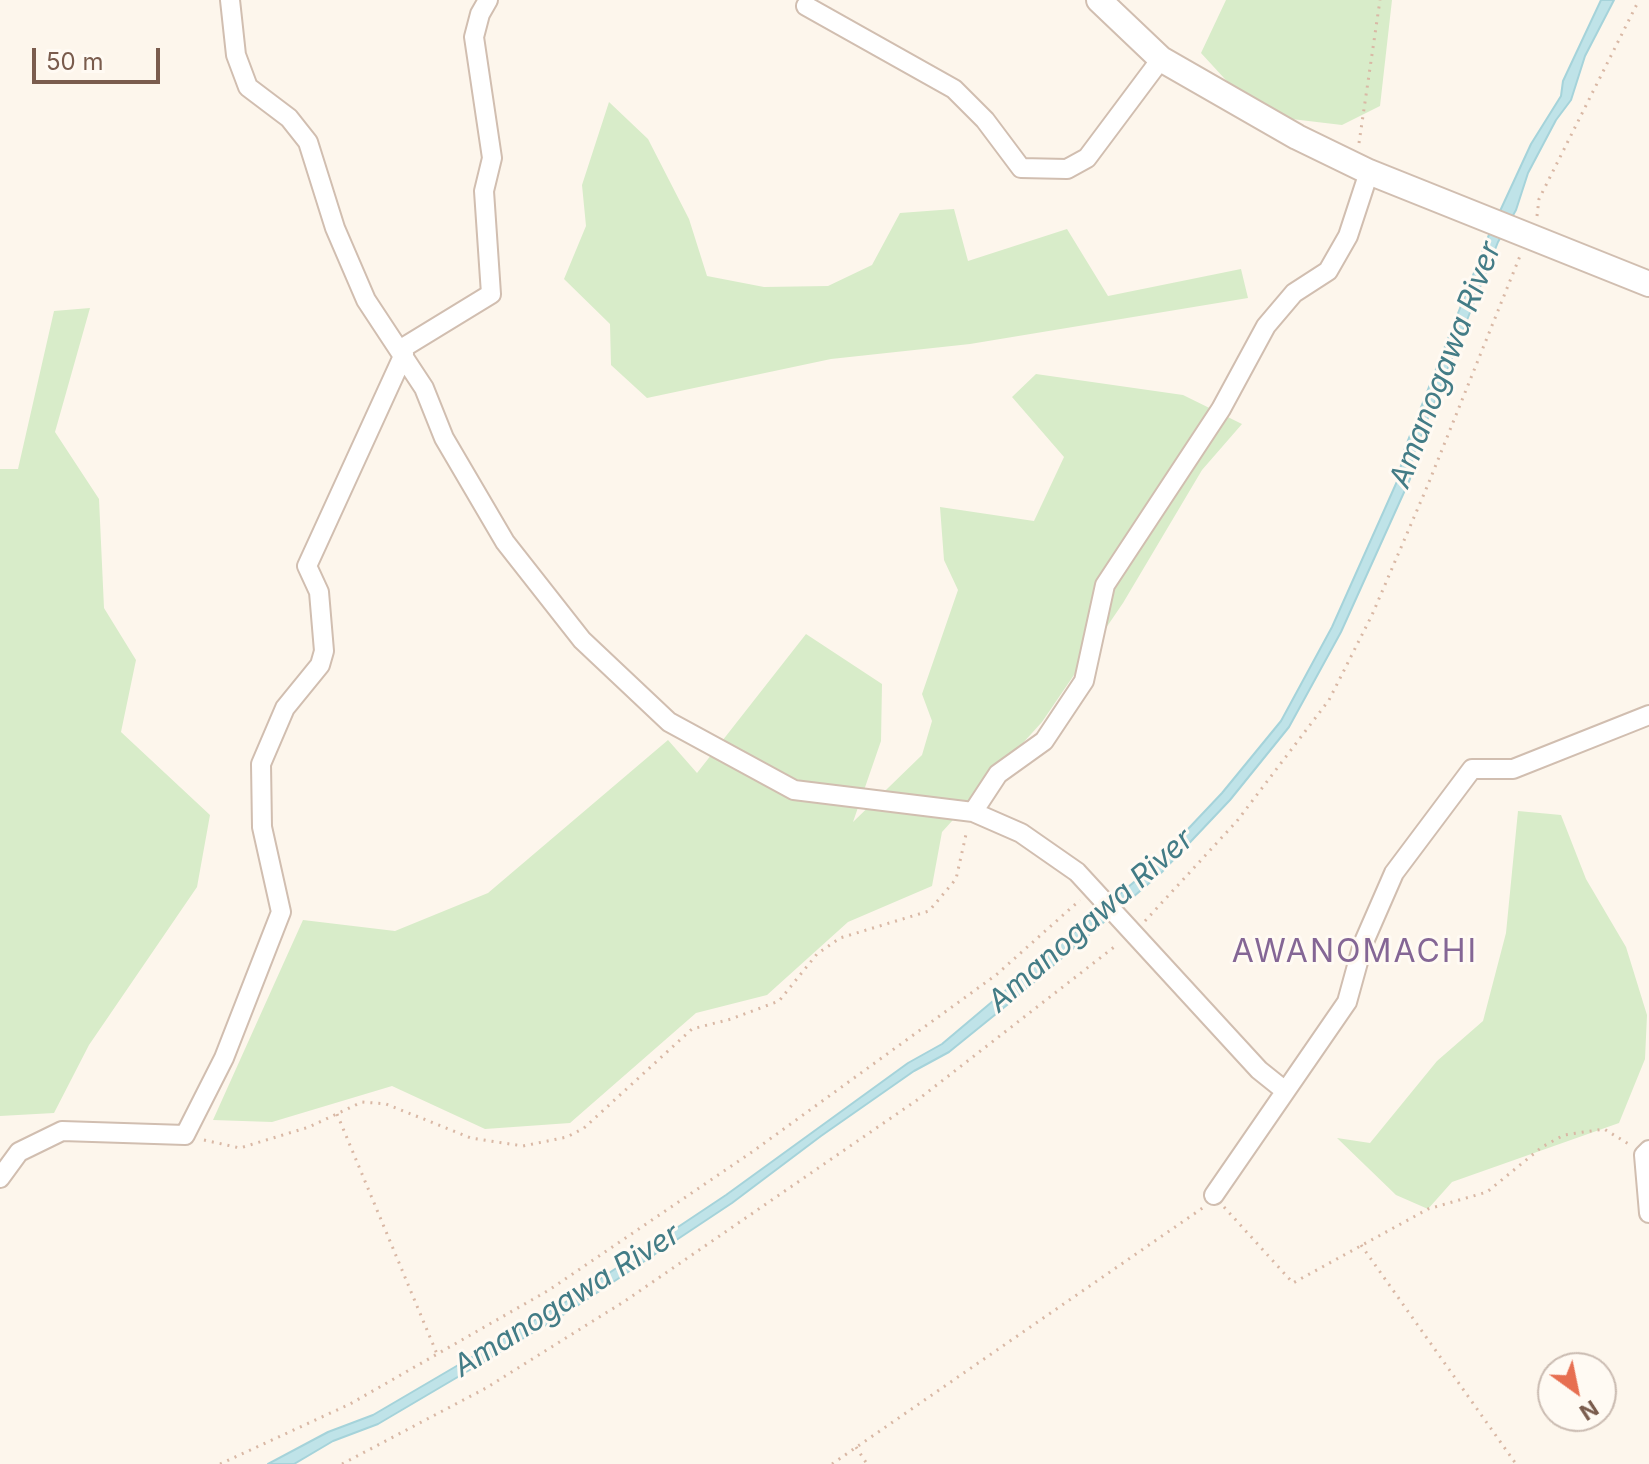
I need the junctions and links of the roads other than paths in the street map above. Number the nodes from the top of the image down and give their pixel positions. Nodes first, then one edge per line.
1 (230, 0) edge
2 (488, 0) edge
3 (1099, 0) edge
4 (803, 2) edge
5 (1161, 59) junction
6 (1362, 168) junction
7 (1649, 284) edge
8 (402, 352) junction
9 (1649, 715) edge
10 (973, 812) junction
11 (1284, 1090) junction
12 (1647, 1152) edge
13 (0, 1178) edge
14 (1214, 1195) road end
15 (1649, 1213) edge

1 - 8 street
2 - 8 street
3 - 5 street
4 - 5 street
5 - 6 street
6 - 7 street
6 - 10 street
8 - 10 street
8 - 13 street
9 - 11 street
10 - 11 street
11 - 14 street
12 - 15 street

